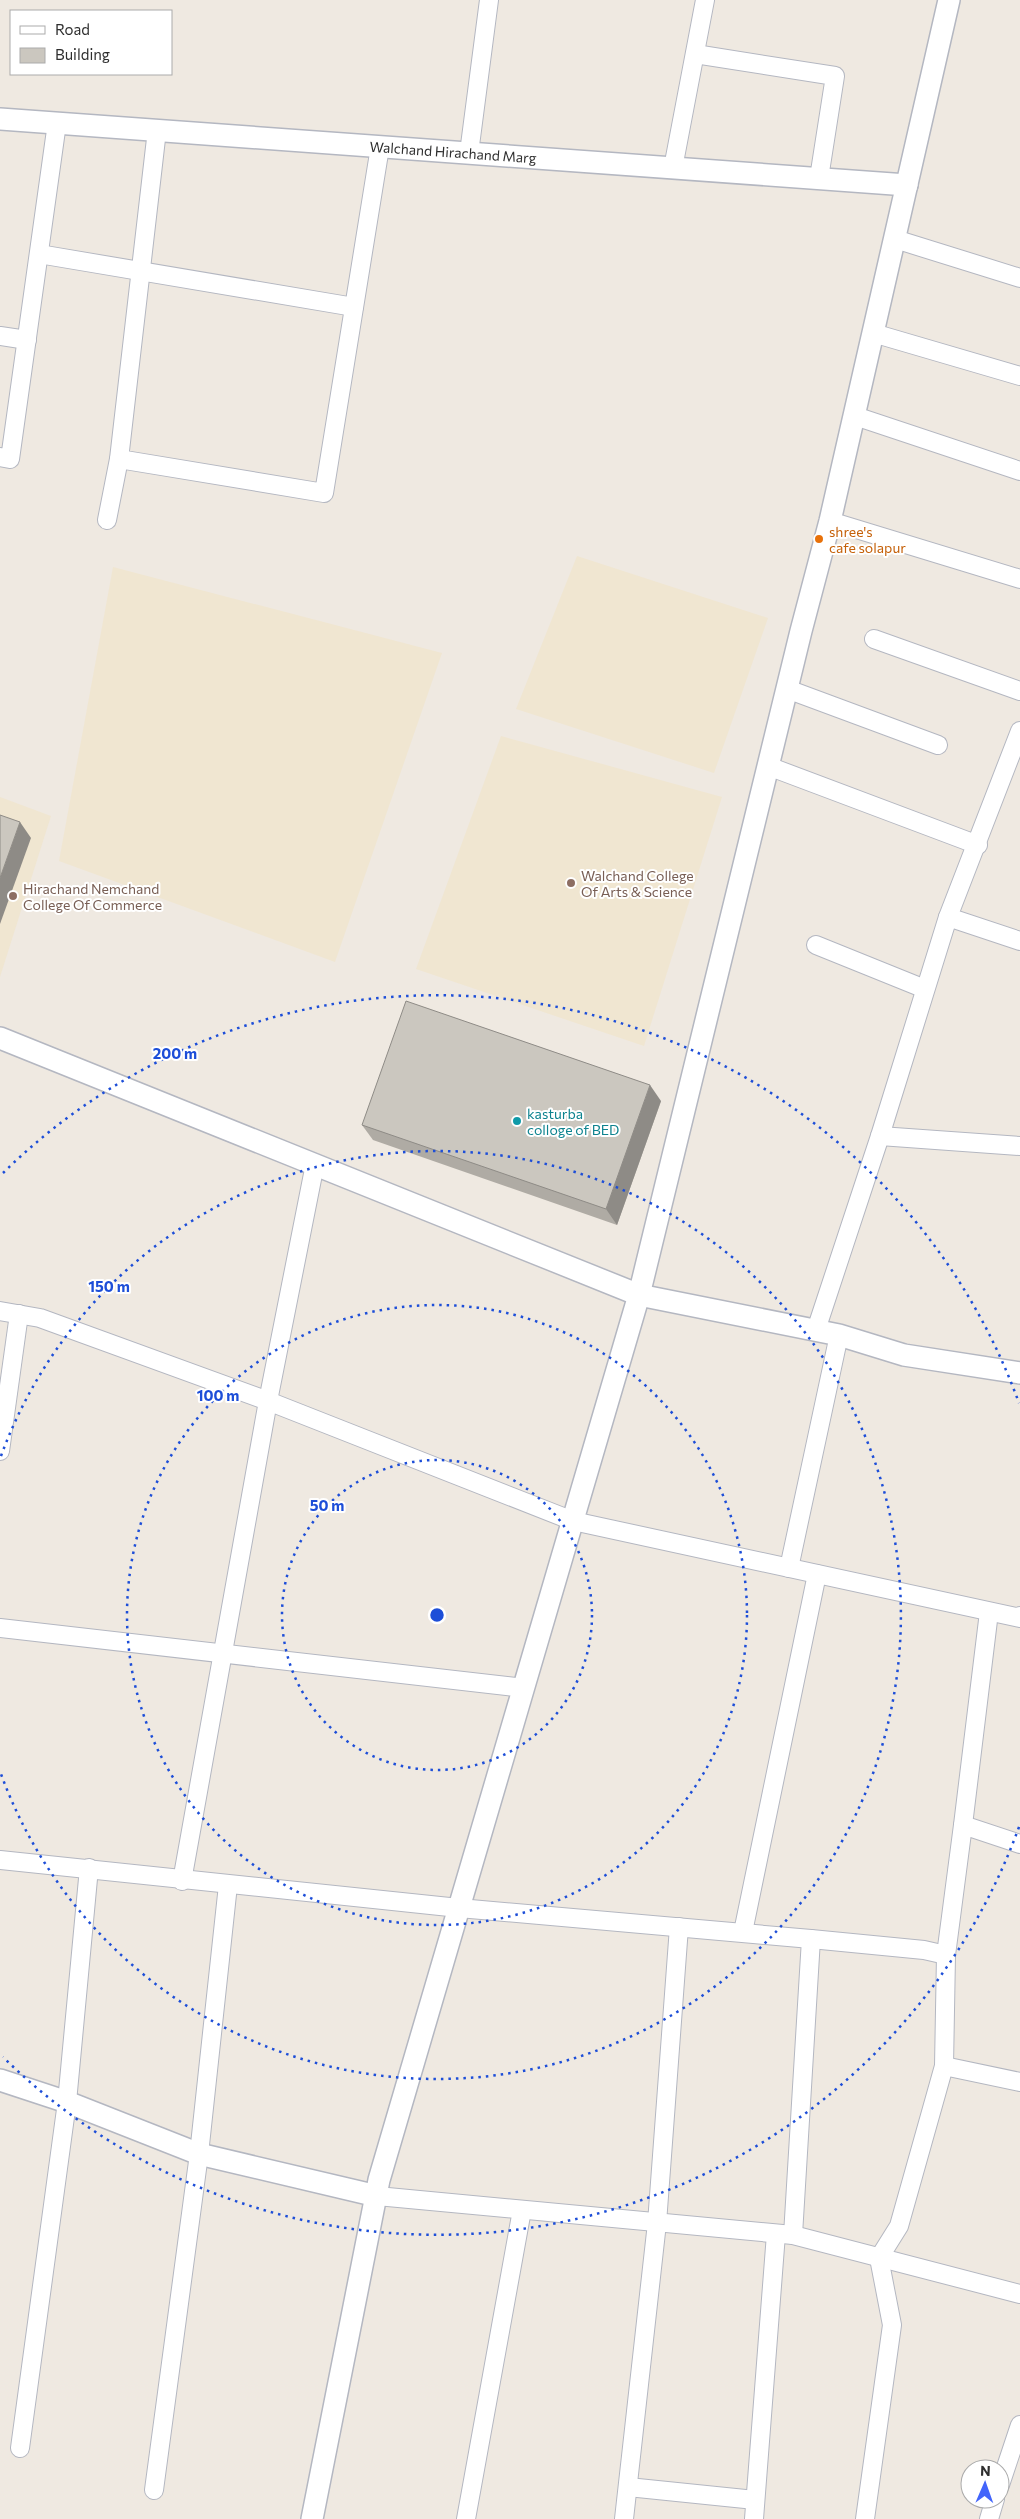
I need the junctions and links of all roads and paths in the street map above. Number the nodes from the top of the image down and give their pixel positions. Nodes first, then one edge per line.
1 (490, 0) edge
2 (705, 0) edge
3 (949, 0) edge
4 (695, 54) junction
5 (0, 119) edge
6 (57, 123) junction
7 (158, 130) junction
8 (380, 147) junction
9 (469, 153) junction
10 (672, 168) junction
11 (819, 178) junction
12 (907, 185) junction
13 (895, 239) junction
14 (39, 254) junction
15 (142, 271) junction
16 (1020, 278) edge
17 (354, 307) junction
18 (873, 333) junction
19 (0, 336) edge
20 (27, 340) junction
21 (1020, 376) edge
22 (854, 416) junction
23 (0, 458) edge
24 (119, 460) junction
25 (1020, 471) edge
26 (107, 520) dead end
27 (830, 521) junction
28 (1020, 579) edge
29 (874, 639) dead end
30 (787, 689) junction
31 (1020, 691) edge
32 (1020, 731) edge
33 (938, 745) dead end
34 (1015, 760) edge
35 (768, 766) junction
36 (978, 845) junction
37 (948, 917) junction
38 (1020, 940) edge
39 (816, 945) dead end
40 (925, 989) junction
41 (0, 1038) edge
42 (880, 1136) junction
43 (1020, 1146) edge
44 (315, 1164) junction
45 (639, 1295) junction
46 (0, 1311) edge
47 (19, 1314) junction
48 (816, 1330) junction
49 (839, 1335) junction
50 (1020, 1372) edge
51 (268, 1401) junction
52 (0, 1451) edge
53 (573, 1521) junction
54 (789, 1568) junction
55 (817, 1574) junction
56 (989, 1612) junction
57 (1020, 1618) edge
58 (0, 1628) edge
59 (224, 1654) junction
60 (524, 1688) junction
61 (963, 1825) junction
62 (1020, 1844) edge
63 (0, 1860) edge
64 (88, 1868) junction
65 (182, 1880) junction
66 (228, 1885) junction
67 (459, 1908) junction
68 (679, 1927) junction
69 (743, 1932) junction
70 (811, 1939) junction
71 (946, 1954) junction
72 (944, 2066) junction
73 (0, 2080) edge
74 (1020, 2082) edge
75 (66, 2102) junction
76 (198, 2154) junction
77 (376, 2196) junction
78 (522, 2210) junction
79 (657, 2222) junction
80 (785, 2234) junction
81 (879, 2258) junction
82 (1020, 2294) edge
83 (1020, 2424) edge
84 (20, 2448) dead end
85 (1009, 2459) edge
86 (628, 2487) junction
87 (154, 2490) dead end
88 (756, 2500) junction
89 (312, 2519) edge
90 (466, 2519) edge
91 (624, 2519) edge
92 (754, 2519) edge
93 (865, 2519) edge

1 - 9 street
2 - 4 street
3 - 12 street
4 - 10 street
4 - 11 street
5 - 6 street, Walchand Hirachand Marg
6 - 7 street, Walchand Hirachand Marg
6 - 14 street
7 - 8 street, Walchand Hirachand Marg
7 - 15 street
8 - 9 street, Walchand Hirachand Marg
8 - 17 street
9 - 10 street, Walchand Hirachand Marg
10 - 11 street, Walchand Hirachand Marg
11 - 12 street, Walchand Hirachand Marg
12 - 13 street
13 - 16 street
13 - 18 street
14 - 15 street
14 - 20 street
15 - 17 street
15 - 24 street
17 - 24 street
18 - 21 street
18 - 22 street
19 - 20 street
20 - 23 street
22 - 25 street
22 - 27 street
24 - 26 street
27 - 28 street
27 - 30 street
29 - 31 street
30 - 33 street
30 - 35 street
32 - 34 street
34 - 36 street
35 - 36 street
35 - 45 street
36 - 37 street
37 - 38 street
37 - 40 street
39 - 40 street
40 - 42 street
41 - 44 street
42 - 43 street
42 - 48 street
44 - 45 street
44 - 51 street
45 - 48 street
45 - 53 street
46 - 47 street
47 - 51 street
47 - 52 street
48 - 49 street
49 - 50 street
49 - 54 street
51 - 53 street
51 - 59 street
53 - 54 street
53 - 60 street
54 - 55 street
55 - 56 street
55 - 69 street
56 - 57 street
56 - 61 street
58 - 59 street
59 - 60 street
59 - 65 street
60 - 67 street
61 - 62 street
61 - 71 street
63 - 64 street
64 - 65 street
64 - 75 street
65 - 66 street
66 - 67 street
66 - 76 street
67 - 68 street
67 - 77 street
68 - 69 street
68 - 79 street
69 - 70 street
70 - 71 street
70 - 80 street
71 - 72 street
72 - 74 street
72 - 81 street
73 - 75 street
75 - 76 street
75 - 84 street
76 - 77 street
76 - 87 street
77 - 78 street
77 - 89 street
78 - 79 street
78 - 90 street
79 - 80 street
79 - 86 street
80 - 81 street
80 - 88 street
81 - 82 street
81 - 93 street
83 - 85 street
86 - 88 street
86 - 91 street
88 - 92 street

